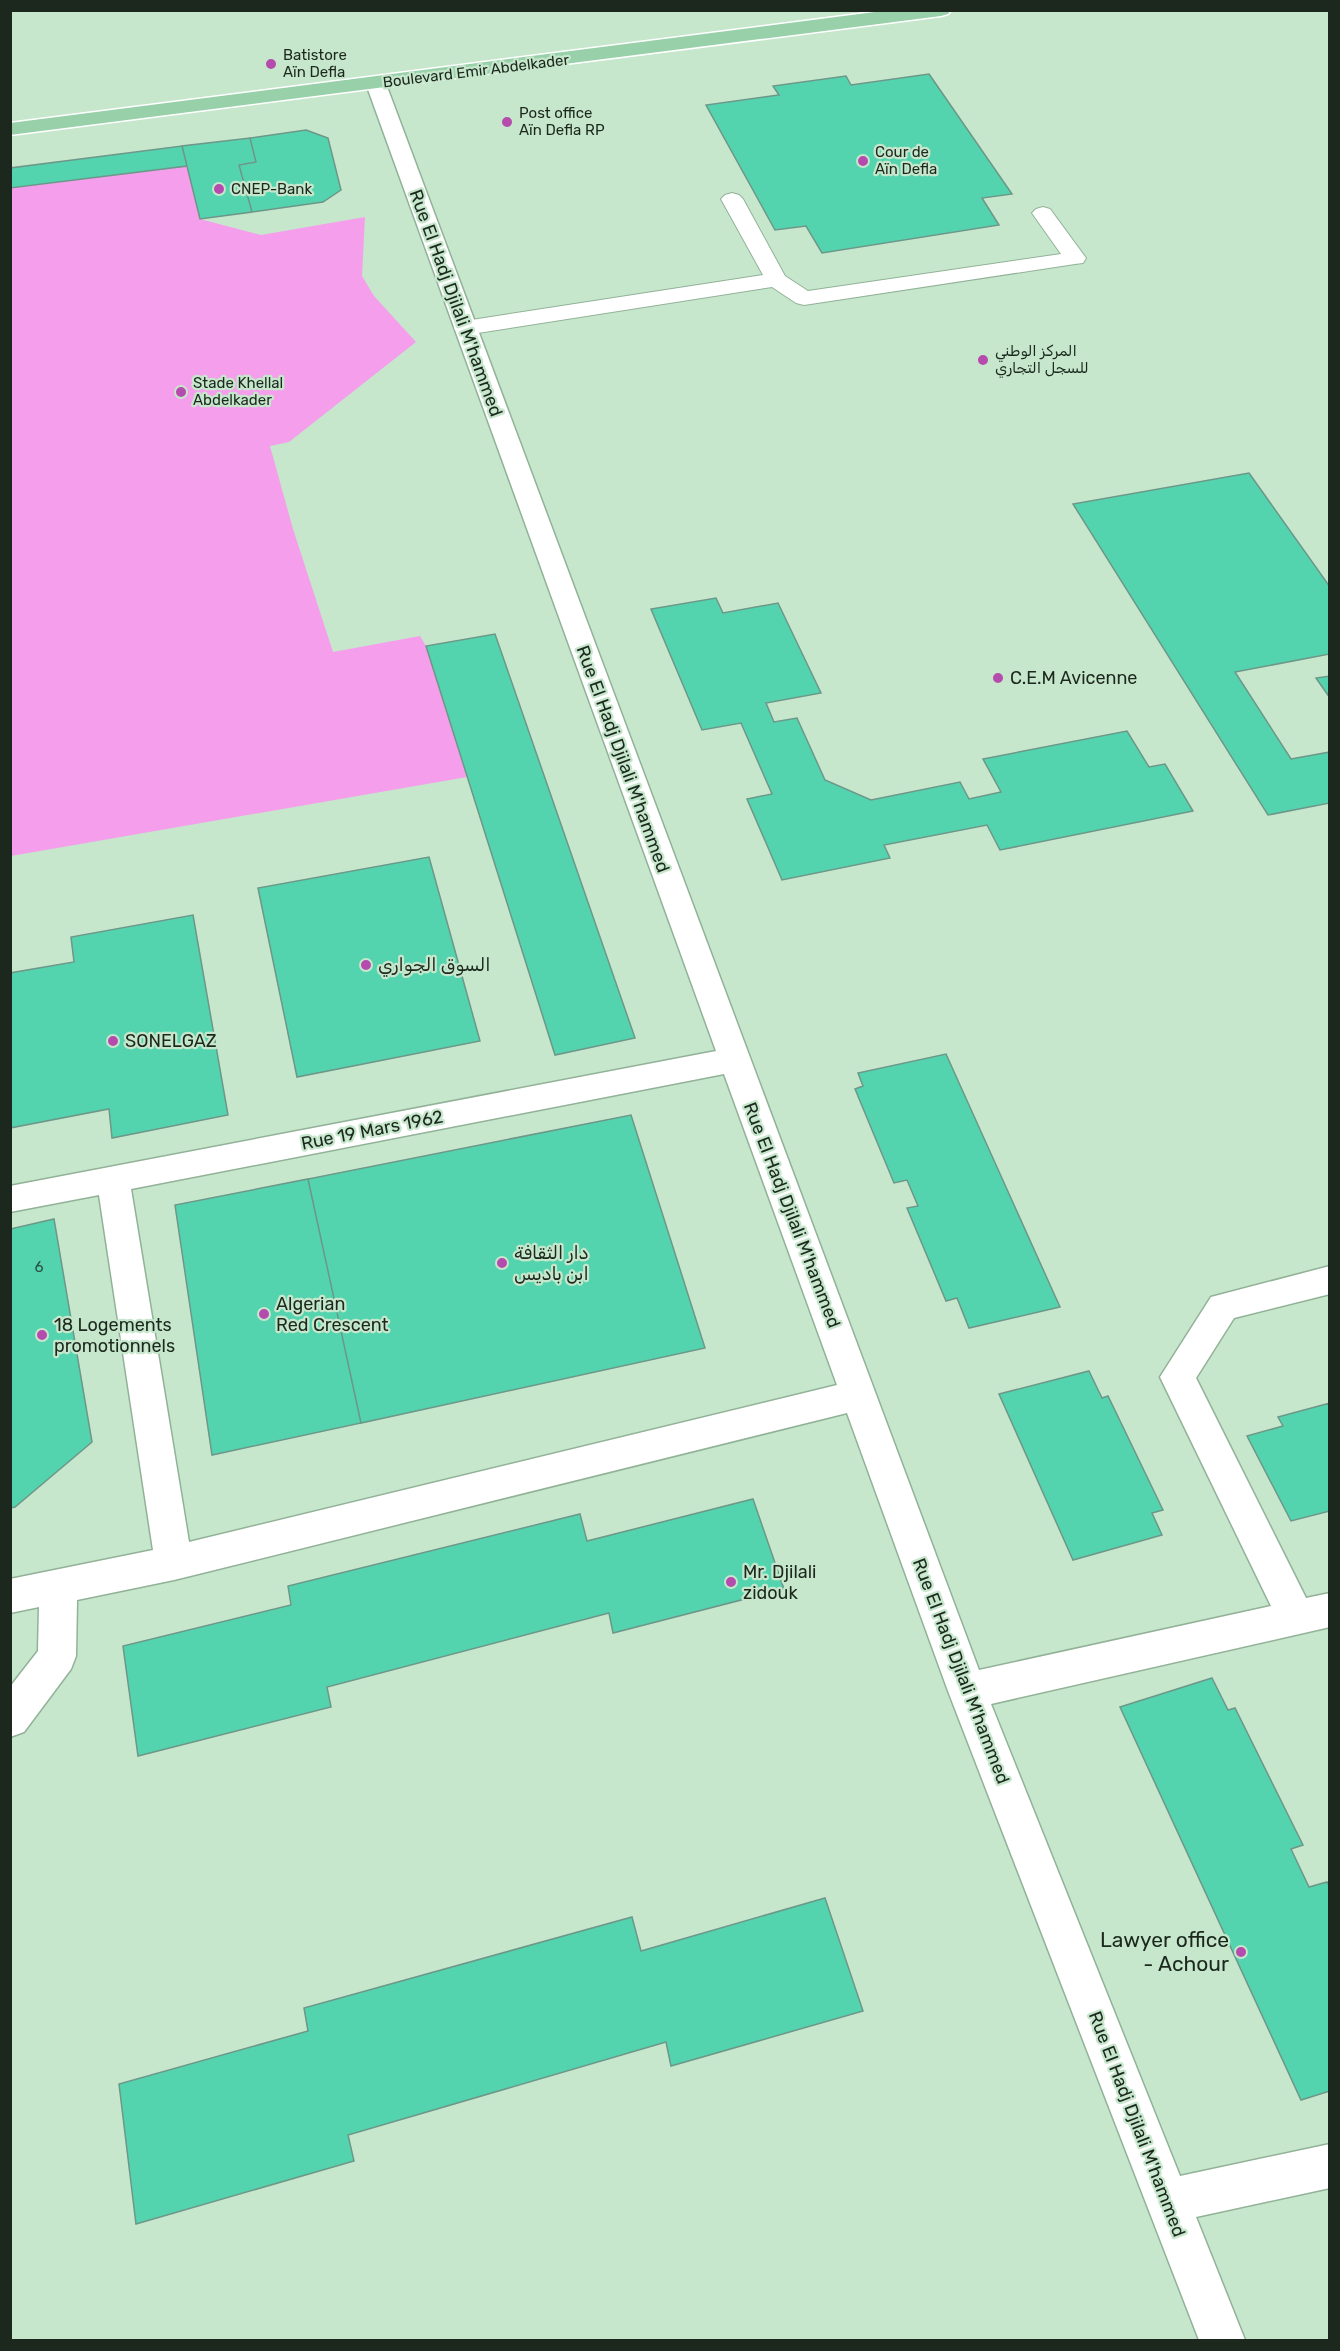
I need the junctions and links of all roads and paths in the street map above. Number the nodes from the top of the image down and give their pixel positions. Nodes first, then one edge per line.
1 (941, 10) edge
2 (376, 84) junction
3 (10, 129) edge
4 (732, 199) dead end
5 (1043, 213) dead end
6 (776, 280) junction
7 (465, 328) junction
8 (733, 1060) junction
9 (113, 1180) junction
10 (10, 1199) edge
11 (1329, 1280) edge
12 (860, 1395) junction
13 (174, 1563) junction
14 (59, 1585) junction
15 (10, 1596) edge
16 (1313, 1615) edge
17 (967, 1691) junction
18 (10, 1719) edge
19 (1329, 2166) edge
20 (1167, 2201) junction
21 (1222, 2340) edge

1 - 2 main road, Boulevard Emir Abdelkader
2 - 3 main road, Boulevard Emir Abdelkader
2 - 7 street, Rue El Hadj Djilali M'hammed
4 - 6 lane
5 - 6 lane
6 - 7 lane
7 - 8 street, Rue El Hadj Djilali M'hammed
8 - 9 street, Rue 19 Mars 1962
8 - 12 street, Rue El Hadj Djilali M'hammed
9 - 10 street, Rue 19 Mars 1962
9 - 13 street
11 - 16 street
12 - 13 street
12 - 17 street, Rue El Hadj Djilali M'hammed
13 - 14 street
14 - 15 street
14 - 18 street
16 - 17 street
17 - 20 street, Rue El Hadj Djilali M'hammed
19 - 20 street
20 - 21 street, Rue El Hadj Djilali M'hammed

